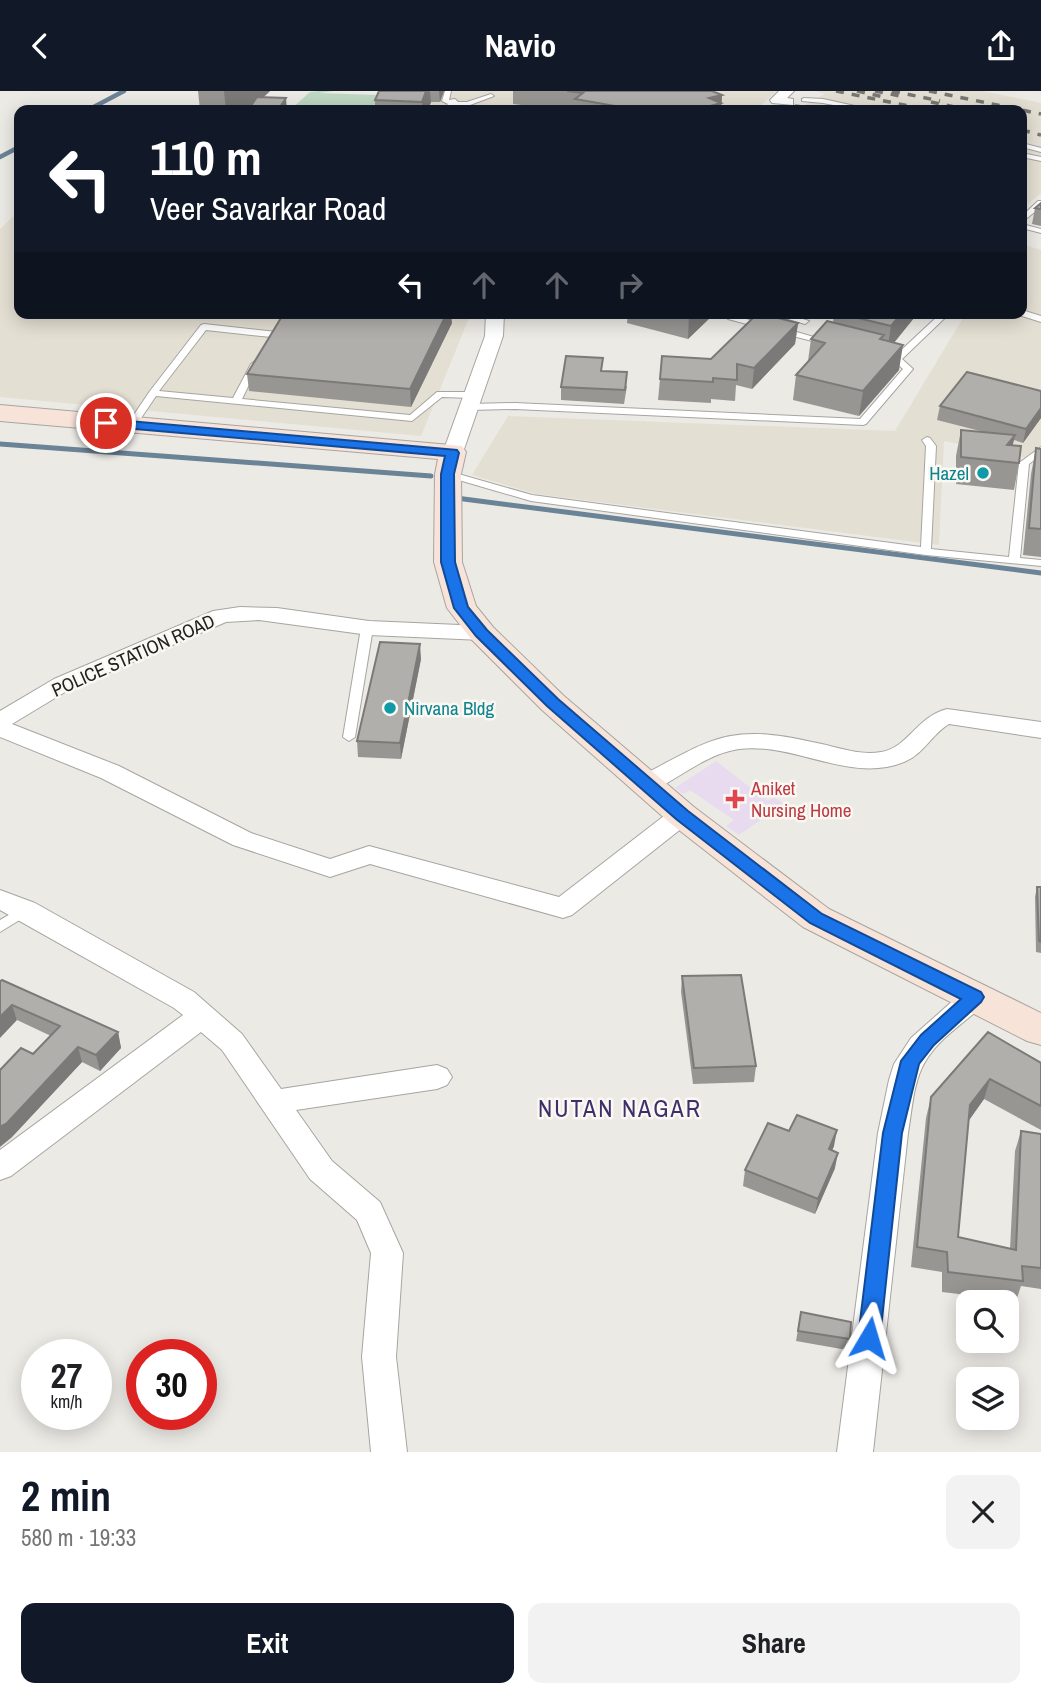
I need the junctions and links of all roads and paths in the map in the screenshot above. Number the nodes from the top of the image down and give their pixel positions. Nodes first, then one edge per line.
1 (448, 91) edge
2 (490, 97) edge
3 (453, 104) joint
4 (796, 104) edge
5 (844, 105) edge
6 (1041, 203) edge
7 (1027, 216) edge
8 (495, 319) edge
9 (739, 319) edge
10 (758, 319) edge
11 (797, 319) edge
12 (940, 319) edge
13 (805, 321) dead end
14 (754, 323) junction
15 (832, 343) edge
16 (871, 353) edge
17 (897, 359) junction
18 (153, 393) junction
19 (236, 401) junction
20 (471, 401) junction
21 (0, 414) edge
22 (132, 425) junction
23 (927, 440) dead end
24 (1041, 450) edge
25 (446, 459) junction
26 (926, 552) junction
27 (1014, 561) junction
28 (1041, 563) edge
29 (367, 628) junction
30 (482, 633) junction
31 (0, 721) edge
32 (0, 728) edge
33 (1041, 730) edge
34 (349, 737) dead end
35 (648, 783) junction
36 (682, 815) junction
37 (13, 904) edge
38 (0, 927) edge
39 (975, 997) junction
40 (202, 1016) junction
41 (1041, 1030) edge
42 (437, 1077) dead end
43 (273, 1102) junction
44 (0, 1167) edge
45 (389, 1452) edge
46 (855, 1452) edge

1 - 3 lane
2 - 3 lane
4 - 5 lane
6 - 7 lane
8 - 20 street
9 - 14 lane
10 - 14 lane
11 - 13 lane
12 - 17 lane
14 - 15 lane
16 - 17 lane
17 - 20 lane
18 - 19 lane
18 - 19 lane
18 - 22 lane
19 - 20 lane
20 - 25 street
21 - 22 street
22 - 25 street
23 - 26 lane
24 - 27 lane
25 - 26 lane
25 - 30 street
26 - 27 lane
27 - 28 lane
29 - 30 street, POLICE STATION ROAD
29 - 31 street, POLICE STATION ROAD
29 - 34 lane
30 - 35 street
32 - 36 street
33 - 35 street
35 - 36 street
36 - 39 street
37 - 38 lane
37 - 40 street
39 - 41 street
39 - 46 street
40 - 43 street
40 - 44 street
42 - 43 street
43 - 45 street

